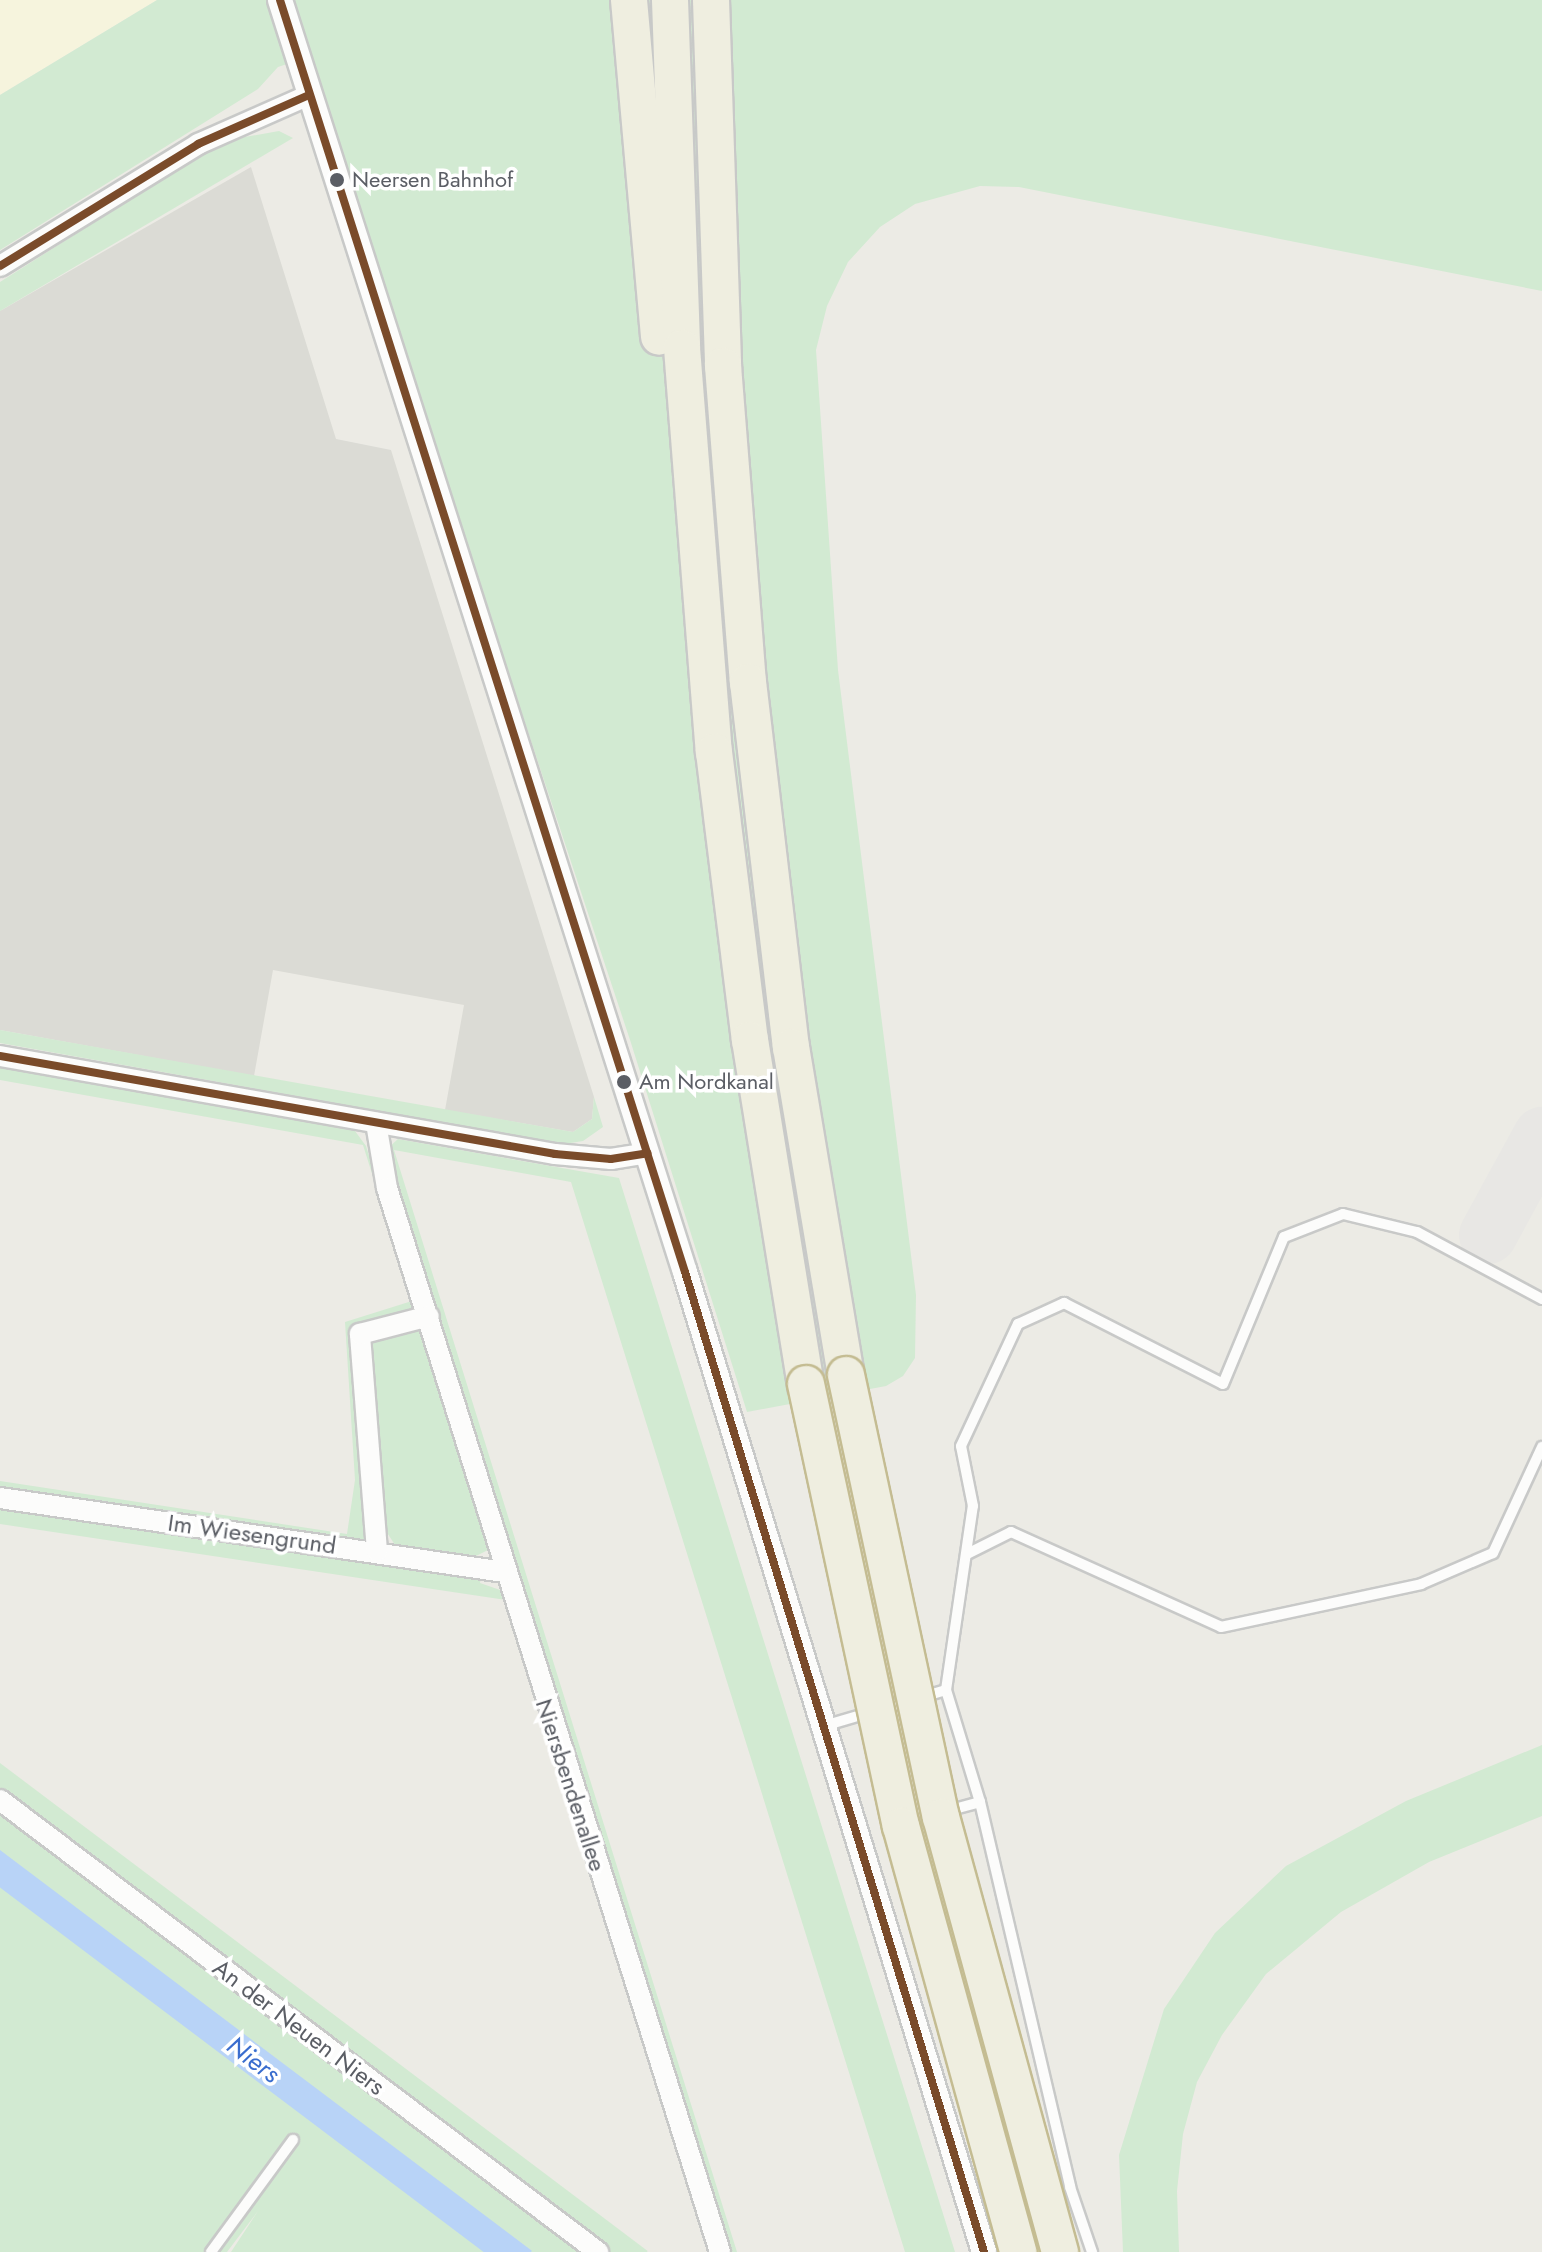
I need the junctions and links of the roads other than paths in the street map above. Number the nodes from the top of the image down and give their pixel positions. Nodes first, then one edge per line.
1 (280, 0) edge
2 (629, 0) edge
3 (670, 0) edge
4 (712, 8) edge
5 (309, 95) junction
6 (0, 266) edge
7 (693, 504) junction
8 (0, 1056) edge
9 (376, 1123) junction
10 (648, 1153) junction
11 (1542, 1299) edge
12 (429, 1316) junction
13 (1542, 1447) edge
14 (0, 1498) edge
15 (377, 1551) junction
16 (969, 1553) junction
17 (504, 1572) junction
18 (946, 1690) junction
19 (827, 1725) junction
20 (0, 1800) edge
21 (980, 1802) junction
22 (926, 1818) dead end
23 (1014, 2138) dead end
24 (293, 2140) dead end
25 (211, 2252) edge
26 (598, 2252) edge
27 (720, 2252) edge
28 (984, 2252) edge
29 (1018, 2252) edge
30 (1048, 2252) edge
31 (1060, 2252) edge
32 (1092, 2252) edge

1 - 5 street
2 - 7 highway
3 - 7 highway
4 - 31 highway, bridge
5 - 6 street
5 - 10 street
7 - 29 highway, bridge
8 - 9 street
9 - 10 street
9 - 12 street, Niersbendenallee
10 - 19 street
11 - 16 lane
12 - 15 street
12 - 17 street, Niersbendenallee
13 - 16 lane
14 - 15 street, Im Wiesengrund
15 - 17 street, Im Wiesengrund
16 - 18 lane
17 - 27 street, Niersbendenallee
18 - 19 lane
18 - 21 lane
19 - 28 street
20 - 26 street, An der Neuen Niers
21 - 22 lane
21 - 32 lane
23 - 30 lane
24 - 25 lane

